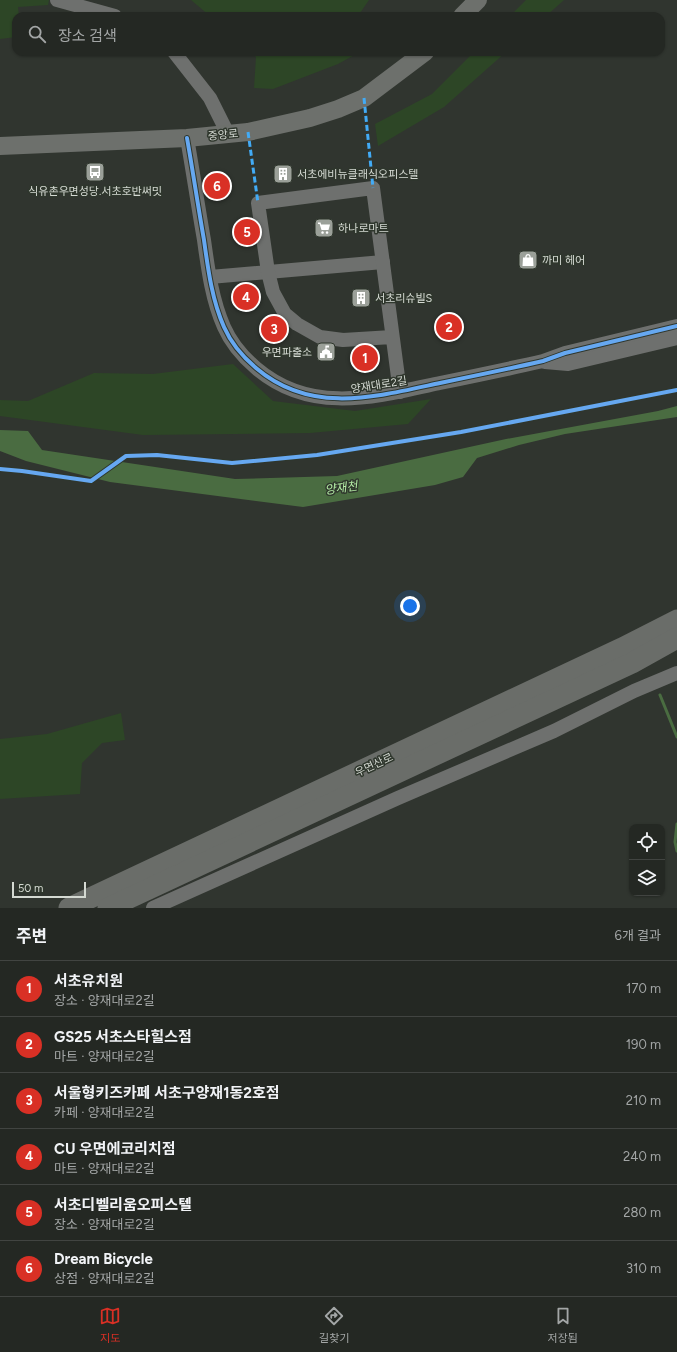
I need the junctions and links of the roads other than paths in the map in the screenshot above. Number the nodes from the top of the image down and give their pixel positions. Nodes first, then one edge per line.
1 (57, 0) edge
2 (478, 0) edge
3 (100, 12) edge
4 (466, 12) edge
5 (177, 56) edge
6 (420, 56) edge
7 (228, 134) junction
8 (187, 138) junction
9 (0, 146) edge
10 (383, 262) junction
11 (268, 272) junction
12 (210, 277) junction
13 (677, 326) edge
14 (392, 337) junction
15 (677, 338) edge
16 (543, 362) junction
17 (400, 392) junction
18 (677, 620) edge
19 (677, 638) edge
20 (677, 673) edge
21 (69, 908) edge
22 (108, 908) edge
23 (153, 908) edge

1 - 3 street
2 - 4 main road
5 - 7 street
6 - 7 main road, 중앙로
7 - 8 main road, 중앙로
8 - 9 main road, 중앙로
8 - 12 street, 양재대로2길
10 - 11 street
10 - 11 street, 양재대로2길
10 - 14 street, 양재대로2길
11 - 12 street
11 - 14 street, 양재대로2길
12 - 17 street, 양재대로2길
13 - 16 street, 양재대로2길
14 - 17 street, 양재대로2길
15 - 16 street, 양재대로2길
16 - 17 street, 양재대로2길
18 - 21 highway, 우면산로
19 - 22 highway, 우면산로
20 - 23 street

